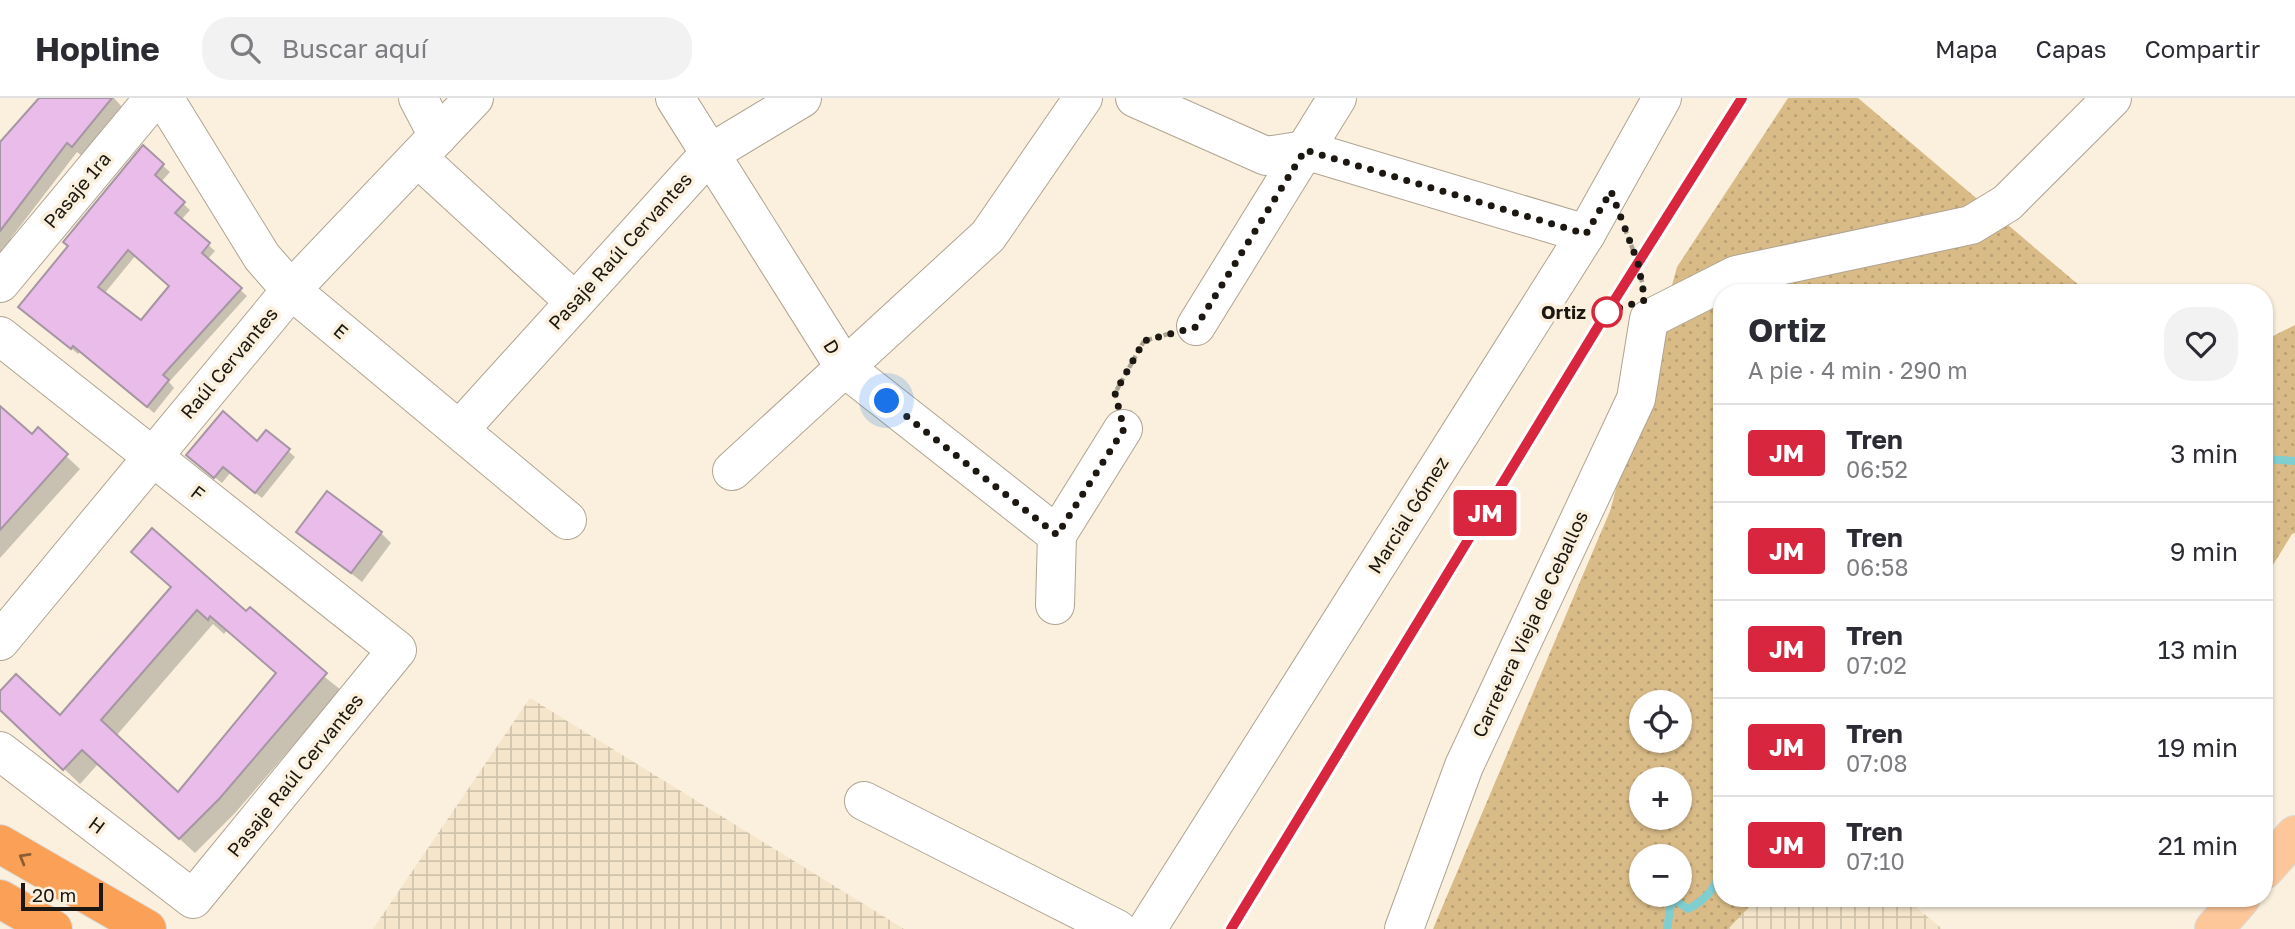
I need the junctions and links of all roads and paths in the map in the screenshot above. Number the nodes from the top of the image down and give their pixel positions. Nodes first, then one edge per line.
1 (154, 98) edge
2 (164, 98) edge
3 (418, 98) edge
4 (474, 98) edge
5 (675, 98) edge
6 (802, 98) edge
7 (1083, 98) edge
8 (1135, 98) edge
9 (1337, 98) edge
10 (1662, 98) edge
11 (2112, 98) edge
12 (428, 147) junction
13 (1305, 150) junction
14 (709, 154) junction
15 (1611, 191) junction
16 (1586, 234) junction
17 (0, 283) edge
18 (1719, 284) edge
19 (1713, 287) edge
20 (291, 290) junction
21 (574, 301) junction
22 (1649, 319) junction
23 (1196, 327) joint
24 (0, 336) edge
25 (845, 368) junction
26 (460, 429) junction
27 (1124, 429) joint
28 (151, 456) junction
29 (732, 471) dead end
30 (567, 520) dead end
31 (1057, 535) junction
32 (1055, 605) dead end
33 (0, 641) edge
34 (397, 650) joint
35 (0, 751) edge
36 (864, 802) dead end
37 (2295, 835) edge
38 (0, 844) edge
39 (2273, 860) edge
40 (0, 899) edge
41 (193, 899) joint
42 (2233, 907) edge
43 (53, 929) edge
44 (147, 929) edge
45 (1117, 929) edge
46 (1147, 929) edge
47 (1404, 929) edge
48 (2214, 929) edge

1 - 17 street, Pasaje 1ra
2 - 20 street, E
3 - 12 street
4 - 12 street, Raúl Cervantes
5 - 14 street, D
6 - 14 street, Pasaje Raúl Cervantes
7 - 25 street
8 - 13 street
9 - 13 street
10 - 15 street, Marcial Gómez
11 - 18 street
12 - 20 street, Raúl Cervantes
12 - 21 street
13 - 16 street
13 - 23 street
14 - 21 street, Pasaje Raúl Cervantes
14 - 25 street, D
15 - 16 street, Marcial Gómez
15 - 22 path
16 - 46 street, Marcial Gómez
19 - 22 street
20 - 26 street, E
20 - 28 street, Raúl Cervantes
21 - 26 street, Pasaje Raúl Cervantes
22 - 47 street, Carretera Vieja de Ceballos
23 - 27 path
24 - 28 street, F
25 - 29 street
25 - 31 street, D
26 - 30 street, E
27 - 31 street
28 - 33 street, Raúl Cervantes
28 - 34 street, F
31 - 32 street
34 - 41 street, Pasaje Raúl Cervantes
35 - 41 street, H
36 - 45 street
37 - 39 main road
44 -> 38 highway
40 - 43 highway
42 - 48 main road

